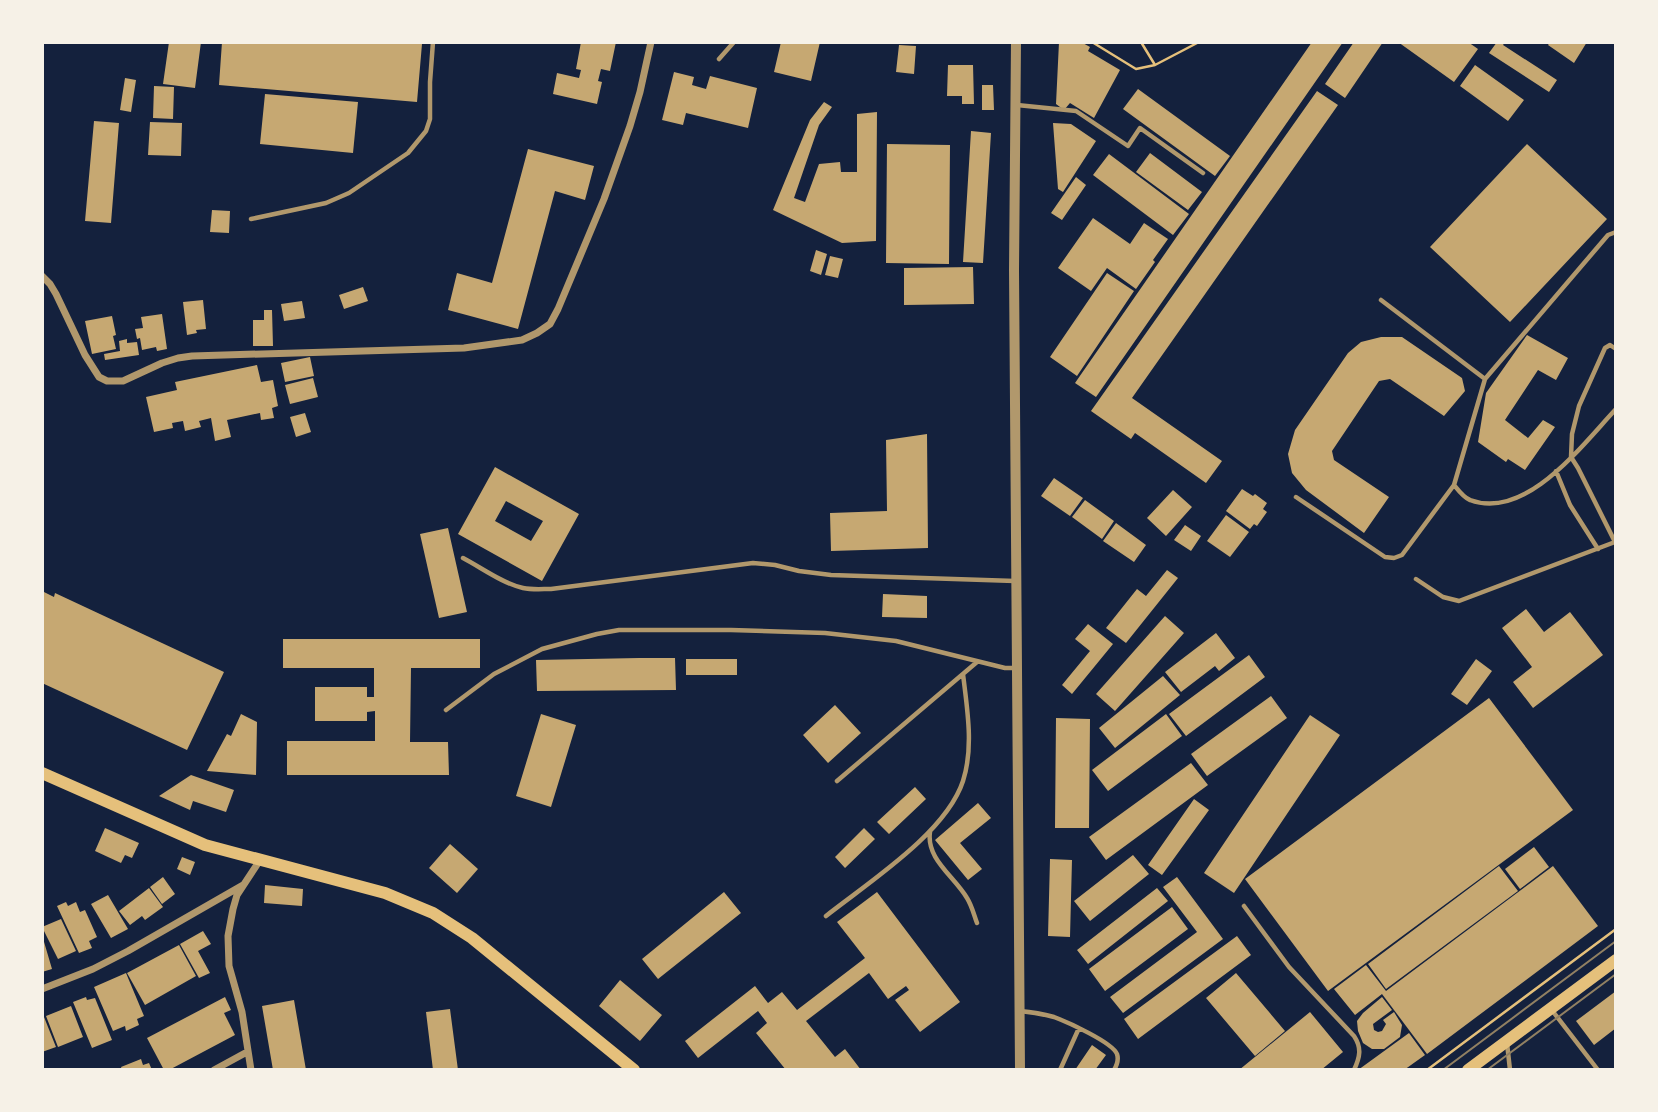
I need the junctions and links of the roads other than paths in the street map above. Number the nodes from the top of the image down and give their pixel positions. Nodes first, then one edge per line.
1 (433, 42) edge
2 (651, 42) edge
3 (734, 42) edge
4 (1016, 42) edge
5 (719, 59) dead end
6 (1016, 104) junction
7 (1203, 173) dead end
8 (251, 219) dead end
9 (1616, 232) edge
10 (42, 276) edge
11 (1381, 300) dead end
12 (1616, 349) edge
13 (1485, 379) junction
14 (1616, 410) edge
15 (1571, 457) junction
16 (1556, 471) junction
17 (1454, 485) junction
18 (1296, 497) dead end
19 (1615, 542) edge
20 (1598, 548) junction
21 (463, 558) dead end
22 (1416, 579) dead end
23 (1016, 581) junction
24 (978, 662) junction
25 (1017, 668) junction
26 (964, 674) junction
27 (446, 710) dead end
28 (42, 773) edge
29 (837, 781) dead end
30 (930, 831) junction
31 (260, 860) junction
32 (243, 885) junction
33 (1244, 906) dead end
34 (826, 916) dead end
35 (977, 923) dead end
36 (1616, 960) edge
37 (42, 989) edge
38 (1550, 1009) junction
39 (1019, 1011) junction
40 (1079, 1028) junction
41 (1507, 1041) junction
42 (247, 1052) junction
43 (214, 1070) edge
44 (251, 1070) edge
45 (634, 1070) edge
46 (1020, 1070) edge
47 (1060, 1070) edge
48 (1114, 1070) edge
49 (1354, 1070) edge
50 (1468, 1070) edge
51 (1510, 1070) edge
52 (1598, 1070) edge

1 - 8 lane
2 - 10 street
3 - 5 lane
4 - 6 street
6 - 7 lane
6 - 23 street
9 - 13 lane
11 - 13 lane
12 - 15 lane
13 - 17 lane
14 - 15 lane
15 - 16 lane
15 - 19 lane
16 - 17 lane
16 - 20 lane
17 - 18 lane
19 - 20 lane
20 - 22 lane
21 - 23 lane
23 - 25 street
24 - 25 lane
24 - 26 lane
24 - 27 lane
25 - 39 street
26 - 29 lane
26 - 30 lane
28 - 31 main road
30 - 34 lane
30 - 35 lane
31 - 32 street
31 - 45 main road
32 - 37 street
32 - 42 street
33 - 49 lane
36 - 38 main road
38 - 41 main road
38 - 52 lane
39 - 40 lane
39 - 46 street
40 - 47 lane
40 - 48 lane
41 - 50 main road
41 - 51 lane
42 - 43 street
42 - 44 street

